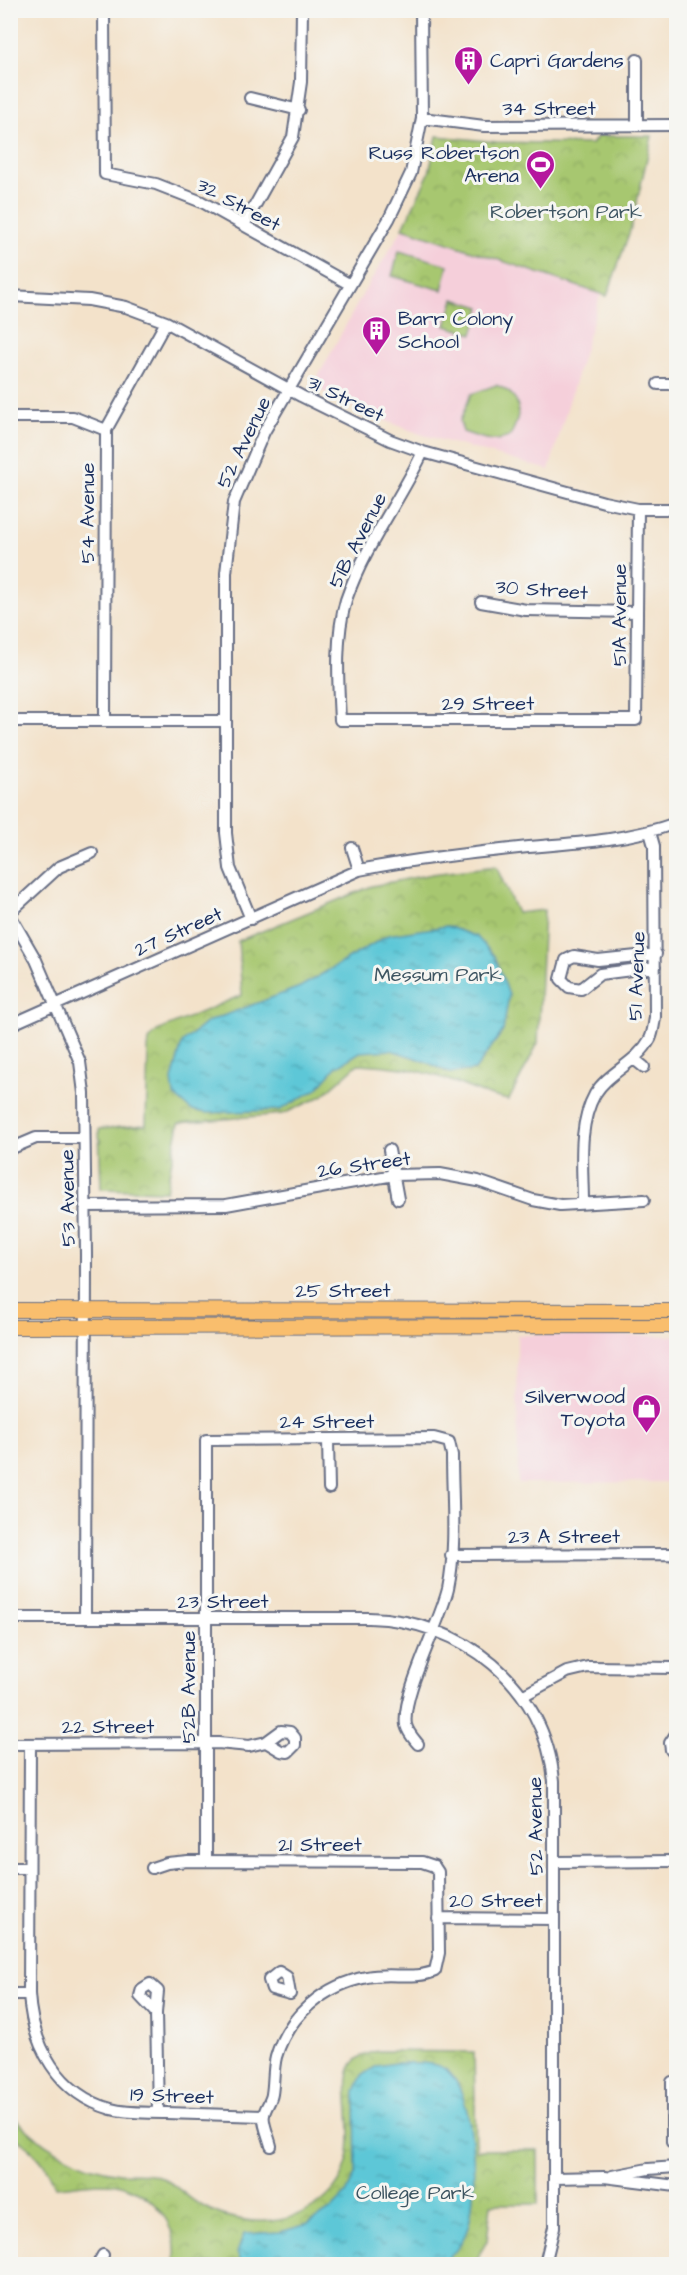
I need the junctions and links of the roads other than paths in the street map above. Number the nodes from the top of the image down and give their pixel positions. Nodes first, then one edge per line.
1 (104, 10) edge
2 (302, 10) edge
3 (421, 10) edge
4 (637, 60) dead end
5 (250, 98) dead end
6 (299, 110) junction
7 (422, 118) junction
8 (637, 125) junction
9 (676, 125) edge
10 (244, 225) junction
11 (349, 284) junction
12 (10, 296) edge
13 (166, 322) junction
14 (658, 384) dead end
15 (676, 384) edge
16 (290, 390) junction
17 (10, 417) edge
18 (106, 430) junction
19 (423, 452) junction
20 (638, 509) junction
21 (676, 509) edge
22 (481, 602) dead end
23 (636, 612) junction
24 (105, 719) junction
25 (225, 720) junction
26 (340, 720) joint
27 (636, 720) joint
28 (10, 721) edge
29 (676, 823) edge
30 (650, 832) junction
31 (352, 848) dead end
32 (92, 854) dead end
33 (360, 870) junction
34 (10, 914) edge
35 (251, 919) junction
36 (656, 954) junction
37 (626, 956) junction
38 (598, 960) junction
39 (656, 967) junction
40 (628, 969) junction
41 (600, 974) junction
42 (55, 1005) junction
43 (10, 1025) edge
44 (634, 1059) junction
45 (644, 1067) dead end
46 (84, 1138) junction
47 (10, 1149) edge
48 (389, 1150) dead end
49 (394, 1174) junction
50 (398, 1199) dead end
51 (644, 1200) dead end
52 (584, 1203) junction
53 (86, 1206) junction
54 (10, 1310) edge
55 (86, 1310) junction
56 (676, 1311) edge
57 (676, 1326) edge
58 (10, 1327) edge
59 (86, 1327) junction
60 (206, 1440) joint
61 (328, 1440) junction
62 (329, 1488) dead end
63 (451, 1555) junction
64 (676, 1557) edge
65 (10, 1618) edge
66 (85, 1618) junction
67 (206, 1619) junction
68 (434, 1629) junction
69 (676, 1668) edge
70 (524, 1695) junction
71 (676, 1734) edge
72 (206, 1743) junction
73 (261, 1743) dead end
74 (10, 1744) edge
75 (30, 1744) junction
76 (418, 1744) dead end
77 (676, 1754) edge
78 (676, 1861) edge
79 (206, 1862) junction
80 (555, 1862) junction
81 (10, 1868) edge
82 (29, 1868) junction
83 (152, 1868) dead end
84 (438, 1918) junction
85 (554, 1919) junction
86 (10, 1994) edge
87 (29, 1994) junction
88 (290, 1994) dead end
89 (304, 2009) junction
90 (156, 2013) dead end
91 (672, 2082) dead end
92 (158, 2113) junction
93 (263, 2116) junction
94 (676, 2142) edge
95 (271, 2146) dead end
96 (676, 2167) edge
97 (604, 2177) junction
98 (554, 2178) junction
99 (676, 2186) edge
100 (545, 2265) edge

1 - 10 street, 32 Street
2 - 6 street
3 - 7 street, 52 Avenue
4 - 8 street
5 - 6 street
6 - 10 street
7 - 8 street, 34 Street
7 - 11 street, 52 Avenue
8 - 9 street, 34 Street
10 - 11 street, 32 Street
11 - 16 street, 52 Avenue
12 - 13 street, 31 Street
13 - 16 street, 31 Street
13 - 18 street, 54 Avenue
14 - 15 street
16 - 19 street, 31 Street
16 - 25 street, 52 Avenue
17 - 18 street
18 - 24 street, 54 Avenue
19 - 20 street, 31 Street
19 - 26 street, 51B Avenue
20 - 21 street, 31 Street
20 - 23 street, 51A Avenue
22 - 23 street, 30 Street
23 - 27 street, 51A Avenue
24 - 25 street
24 - 28 street
25 - 35 street, 52 Avenue
26 - 27 street, 29 Street
29 - 30 street, 27 Street
30 - 33 street, 27 Street
30 - 36 street, 51 Avenue
31 - 33 street
32 - 34 street
33 - 35 street, 27 Street
34 - 42 street, 53 Avenue
35 - 42 street, 27 Street
36 - 37 street
36 - 39 street, 51 Avenue
37 - 38 street
37 - 40 street
38 - 41 street
38 - 41 street
39 - 40 street
39 - 44 street, 51 Avenue
40 - 41 street
42 - 43 street, 27 Street
42 - 46 street, 53 Avenue
44 - 45 street
44 - 52 street, 51 Avenue
46 - 47 street
46 - 53 street, 53 Avenue
48 - 49 street
49 - 50 street
49 - 52 street, 26 Street
49 - 53 street, 26 Street
51 - 52 street, 26 Street
53 - 55 street, 53 Avenue
54 - 55 main road, 25 Street
55 - 56 main road, 25 Street
55 - 59 street, 53 Avenue
57 - 59 main road, 25 Street
58 - 59 main road, 25 Street
59 - 66 street, 53 Avenue
60 - 61 street, 24 Street
60 - 67 street, 52B Avenue
61 - 62 street
61 - 63 street, 24 Street
63 - 64 street, 23 A Street
63 - 68 street
65 - 66 street, 23 Street
66 - 67 street, 23 Street
67 - 68 street, 23 Street
67 - 72 street, 52B Avenue
68 - 70 street, 52 Avenue
68 - 76 street
69 - 70 street
70 - 80 street, 52 Avenue
71 - 77 street
72 - 73 street, 22 Street
72 - 75 street, 22 Street
72 - 79 street, 52B Avenue
74 - 75 street, 22 Street
75 - 82 street
78 - 80 street
79 - 83 street, 21 Street
79 - 84 street, 21 Street
80 - 85 street, 52 Avenue
81 - 82 street
82 - 87 street
84 - 85 street, 20 Street
84 - 89 street
85 - 98 street, 52 Avenue
86 - 87 street
87 - 92 street, 19 Street
88 - 89 street
89 - 93 street
90 - 92 street
91 - 94 street
92 - 93 street, 19 Street
93 - 95 street
96 - 97 street
97 - 98 street
97 - 99 street
98 - 100 street, 52 Avenue

